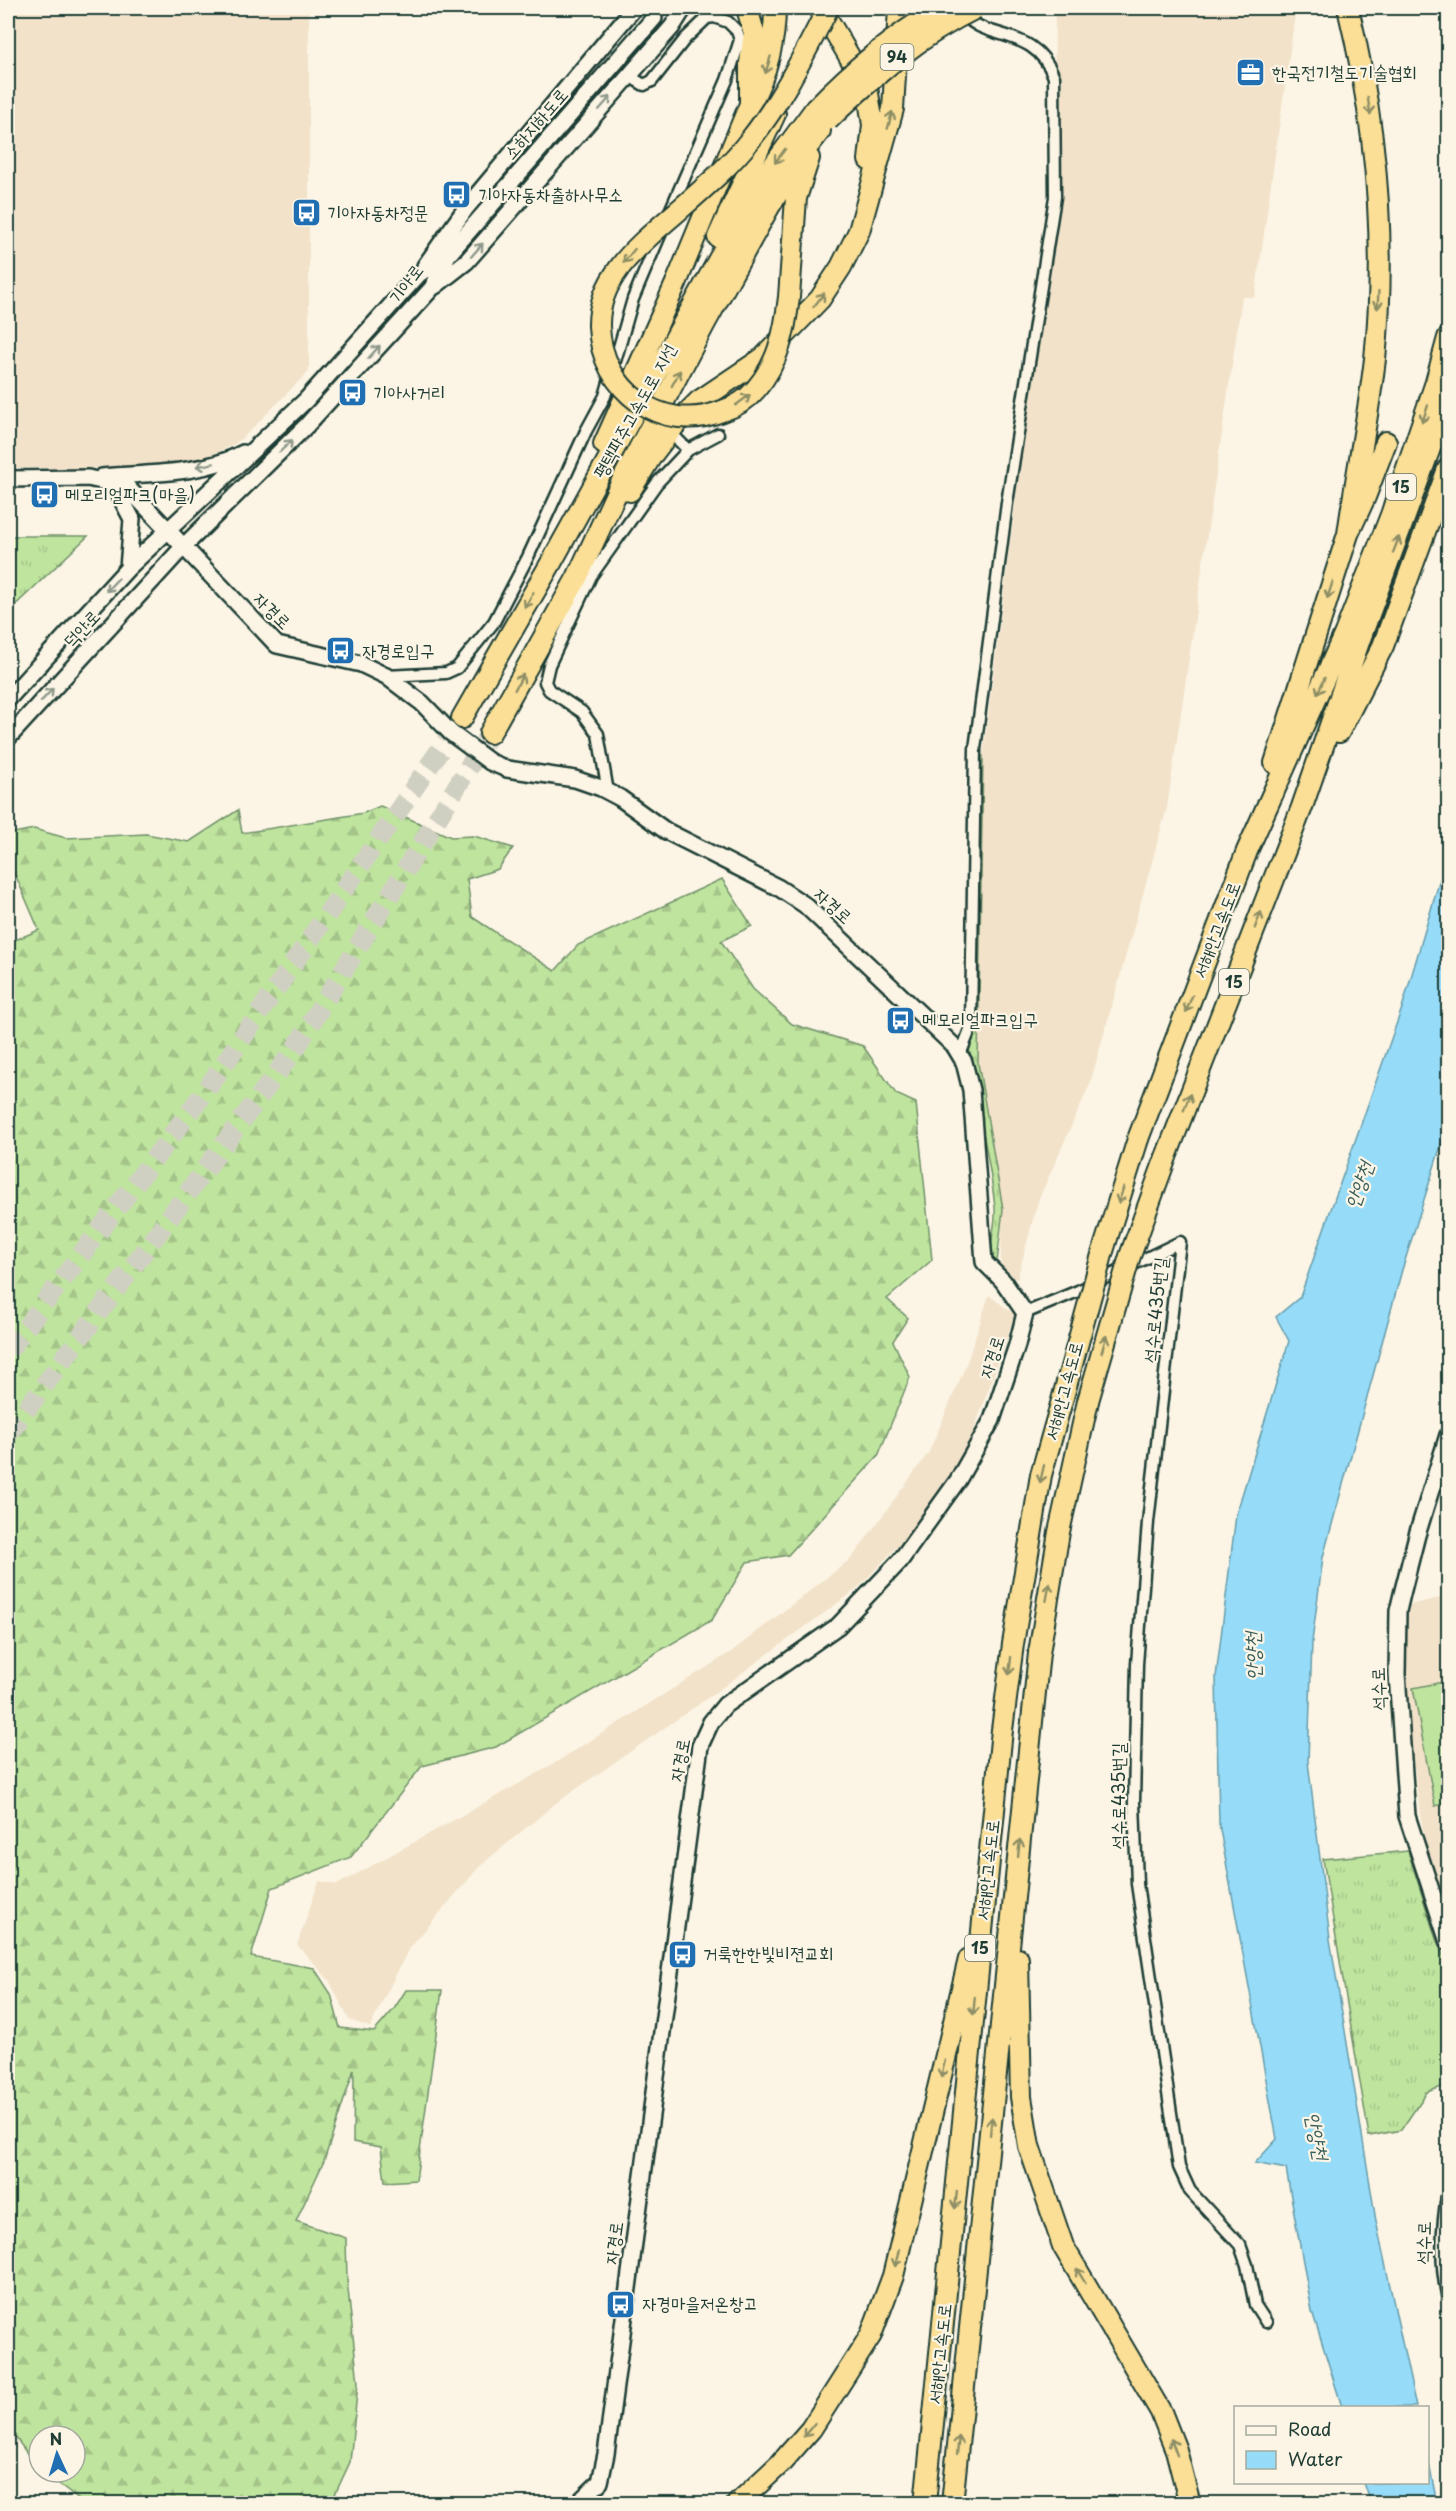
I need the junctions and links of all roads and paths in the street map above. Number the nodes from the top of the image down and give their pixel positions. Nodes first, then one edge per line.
1 (634, 8) edge
2 (667, 8) edge
3 (684, 8) edge
4 (747, 8) edge
5 (775, 8) edge
6 (821, 8) edge
7 (828, 8) edge
8 (898, 8) edge
9 (941, 8) edge
10 (962, 8) edge
11 (976, 8) edge
12 (1348, 8) edge
13 (654, 18) tunnel mouth
14 (672, 27) junction
15 (794, 74) junction
16 (629, 76) junction
17 (750, 104) junction
18 (821, 120) junction
19 (859, 231) junction
20 (448, 255) junction
21 (419, 274) junction
22 (432, 288) junction
23 (686, 320) junction
24 (1449, 338) edge
25 (1449, 399) edge
26 (718, 435) dead end
27 (676, 438) dead end
28 (1386, 442) dead end
29 (259, 445) junction
30 (688, 450) junction
31 (1449, 469) edge
32 (88, 478) junction
33 (8, 479) edge
34 (113, 483) junction
35 (169, 530) junction
36 (1348, 534) junction
37 (184, 546) junction
38 (551, 563) junction
39 (128, 568) junction
40 (577, 578) junction
41 (1353, 636) junction
42 (386, 676) junction
43 (8, 699) edge
44 (462, 718) tunnel mouth
45 (490, 733) tunnel mouth
46 (8, 738) edge
47 (608, 792) junction
48 (1302, 807) junction
49 (1247, 851) junction
50 (960, 1055) junction
51 (1025, 1313) junction
52 (1449, 1435) edge
53 (1015, 1885) junction
54 (986, 1889) junction
55 (1449, 1942) edge
56 (1449, 2189) edge
57 (1449, 2299) edge
58 (1266, 2322) dead end
59 (577, 2504) edge
60 (737, 2504) edge
61 (925, 2504) edge
62 (952, 2504) edge
63 (1190, 2504) edge

1 - 21 street
2 - 14 street
3 - 14 street
4 - 17 highway
5 -> 17 highway
6 - 19 highway
7 - 15 highway, bridge
19 -> 8 highway
9 - 18 highway, 94, bridge
10 - 50 street
11 - 18 highway, 94, bridge
12 -> 36 highway
13 - 20 street, 소하지하도로
14 - 16 street
15 -> 18 highway, bridge
15 - 23 highway, bridge
22 -> 16 street
16 - 42 street
17 - 38 highway
18 -> 23 highway, 평택파주고속도로 지선
40 -> 18 highway, 평택파주고속도로 지선
40 -> 19 highway
20 - 21 street, 기아로
20 - 22 street, 기아로
21 - 29 street, 기아로
37 -> 22 street, 기아로
23 - 38 highway, 평택파주고속도로 지선
24 -> 41 highway, 서해안고속도로 / 15
41 -> 25 highway, 서해안고속도로 / 15
26 - 30 street
27 - 30 street
28 - 36 highway
29 -> 32 street
29 - 35 street, 기아로
30 - 47 street
31 - 48 highway
32 - 33 street
32 - 34 street
34 - 35 street
34 - 39 street
35 - 37 street
35 - 39 street, 덕안로
36 -> 49 highway
37 - 42 street, 자경로
46 -> 37 street, 덕안로
38 -> 44 highway, 평택파주고속도로 지선
39 -> 43 street, 덕안로
45 -> 40 highway, 평택파주고속도로 지선
41 - 48 highway, 서해안고속도로 / 15
41 -> 49 highway, 서해안고속도로 / 15
42 - 47 street, 자경로
47 - 50 street, 자경로
53 -> 48 highway, 서해안고속도로 / 15, bridge
49 -> 54 highway, 서해안고속도로 / 15, bridge
50 - 51 street, 자경로
51 - 58 street, 석수로435번길
51 - 59 street, 자경로
52 - 55 street, 석수로
62 -> 53 highway, 서해안고속도로 / 15
63 -> 53 highway
54 -> 60 highway
54 -> 61 highway, 서해안고속도로 / 15
56 - 57 street, 석수로

